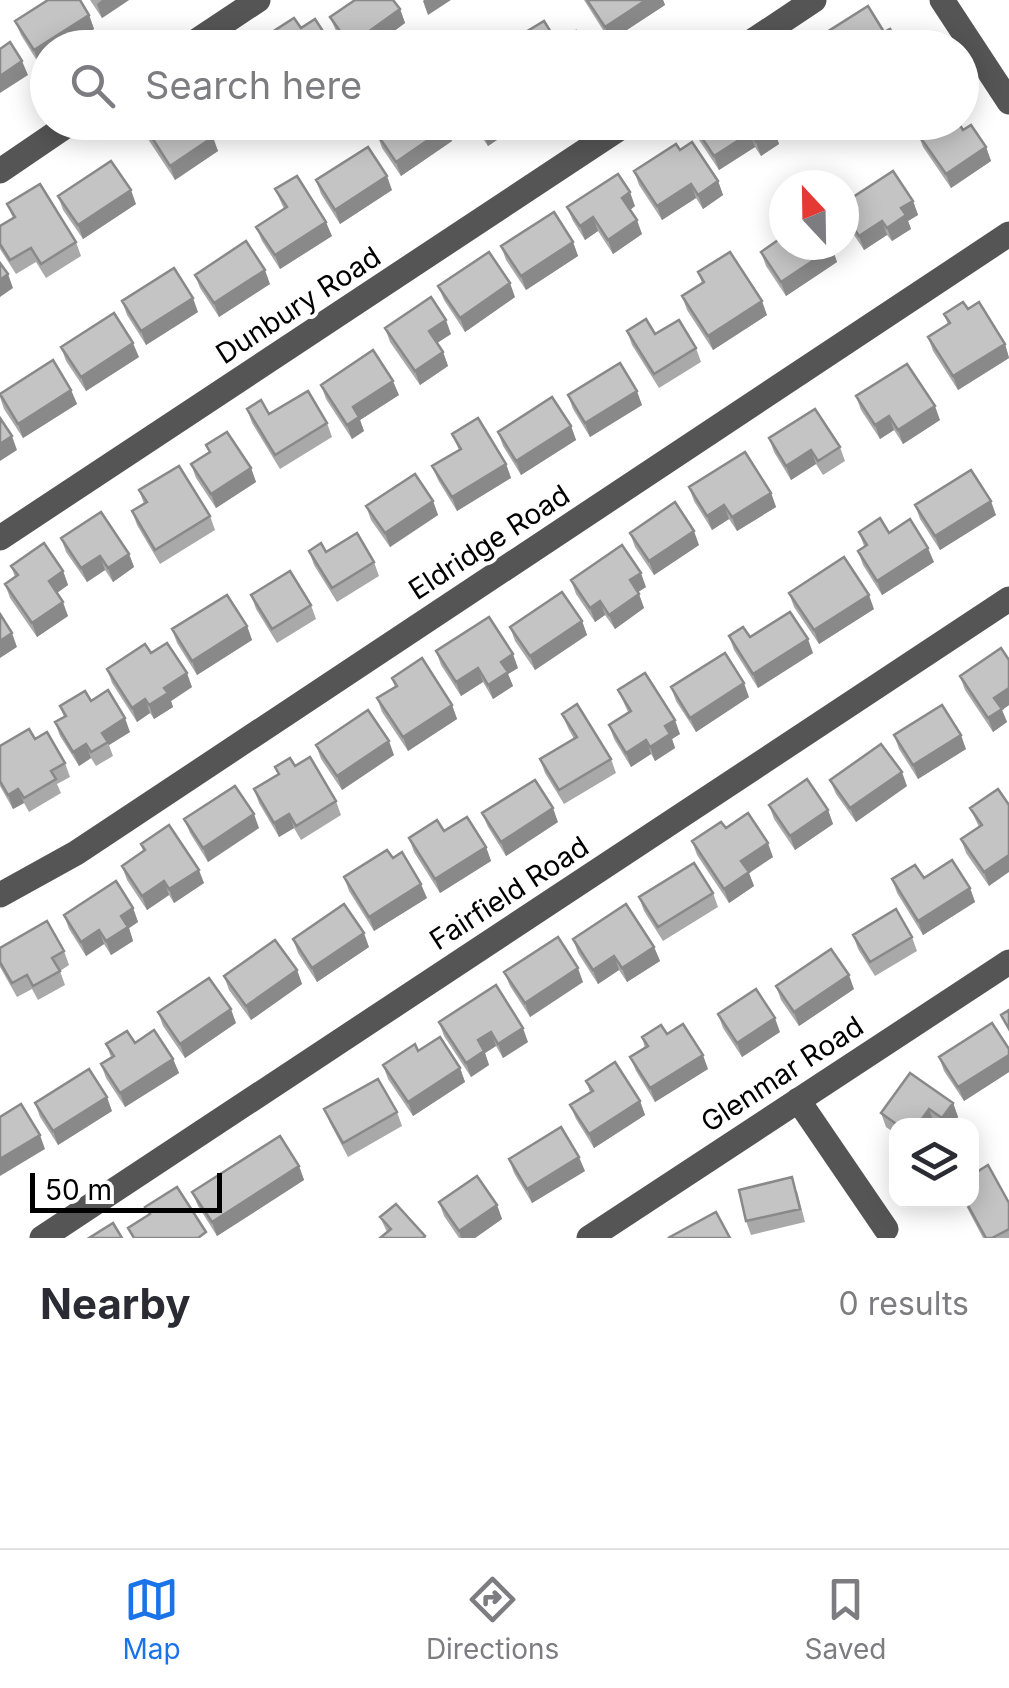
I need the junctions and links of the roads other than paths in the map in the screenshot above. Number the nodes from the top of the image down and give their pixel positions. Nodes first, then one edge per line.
1 (258, 0) edge
2 (814, 0) edge
3 (942, 0) edge
4 (213, 30) edge
5 (769, 30) edge
6 (962, 30) edge
7 (979, 56) edge
8 (1009, 102) edge
9 (46, 140) edge
10 (601, 140) edge
11 (0, 171) edge
12 (1009, 234) edge
13 (0, 538) edge
14 (1009, 600) edge
15 (0, 895) edge
16 (1009, 962) edge
17 (798, 1100) junction
18 (886, 1229) dead end
19 (42, 1238) edge
20 (589, 1238) edge

1 - 4 street
2 - 5 street
3 - 6 street
7 - 8 street
9 - 11 street
10 - 13 street, Dunbury Road
12 - 15 street, Eldridge Road
14 - 19 street, Fairfield Road
16 - 17 street, Glenmar Road
17 - 18 street
17 - 20 street, Glenmar Road

